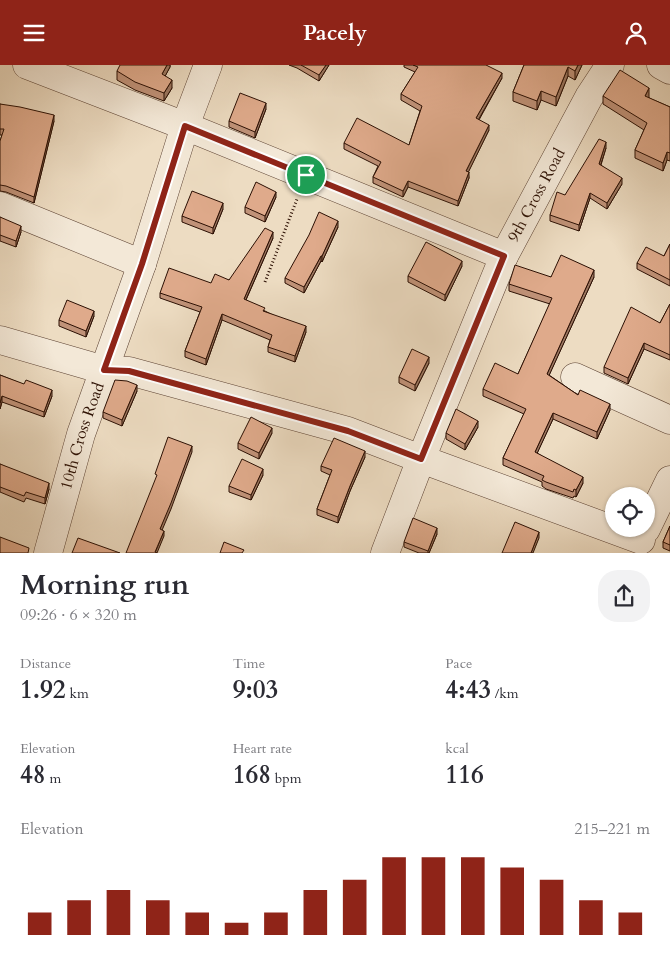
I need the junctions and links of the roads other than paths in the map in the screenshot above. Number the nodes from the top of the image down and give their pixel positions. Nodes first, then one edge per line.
1 (27, 65) edge
2 (208, 65) edge
3 (610, 65) edge
4 (661, 65) edge
5 (670, 70) edge
6 (185, 126) junction
7 (0, 206) edge
8 (504, 256) junction
9 (142, 264) junction
10 (0, 340) edge
11 (104, 370) junction
12 (575, 377) dead end
13 (670, 420) edge
14 (421, 459) junction
15 (670, 480) edge
16 (655, 511) edge
17 (605, 524) edge
18 (48, 553) edge
19 (385, 553) edge

1 - 6 street
2 - 6 street, 10th Cross Road
3 - 8 street, 9th Cross Road
4 - 5 street
6 - 8 street
6 - 9 street, 10th Cross Road
7 - 9 street
8 - 14 street, 9th Cross Road
9 - 11 street, 10th Cross Road
10 - 11 street
11 - 14 street
11 - 18 street, 10th Cross Road
12 - 13 street
14 - 17 street
14 - 19 street, 9th Cross Road
15 - 16 street

